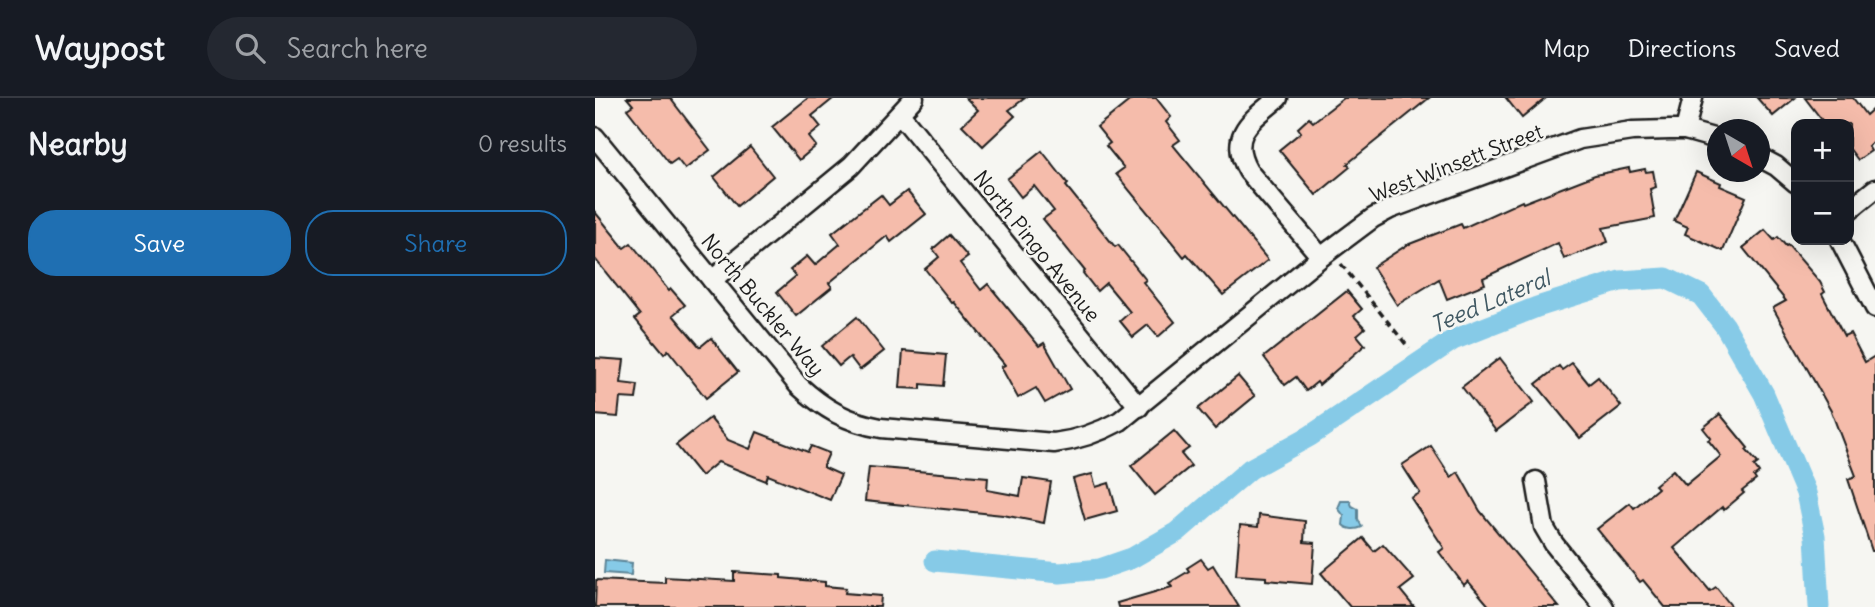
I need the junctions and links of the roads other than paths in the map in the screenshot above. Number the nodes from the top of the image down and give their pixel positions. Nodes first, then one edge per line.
1 (914, 98) edge
2 (1278, 98) edge
3 (1693, 98) edge
4 (899, 114) junction
5 (1685, 131) junction
6 (1707, 136) edge
7 (595, 137) edge
8 (1770, 163) edge
9 (1795, 182) edge
10 (1875, 190) edge
11 (1854, 207) edge
12 (1843, 245) edge
13 (1321, 257) junction
14 (712, 280) junction
15 (1875, 308) edge
16 (1139, 407) junction
17 (1535, 481) dead end
18 (1604, 607) edge

1 - 4 street
2 - 13 street
3 - 5 street
4 - 14 street
4 - 16 street, North Pingo Avenue
5 - 6 street, West Winsett Street
5 - 13 street, West Winsett Street
7 - 14 street, North Buckler Way
8 - 9 street
10 - 11 street
12 - 15 street
13 - 16 street, West Winsett Street
14 - 16 street, North Buckler Way
17 - 18 street

